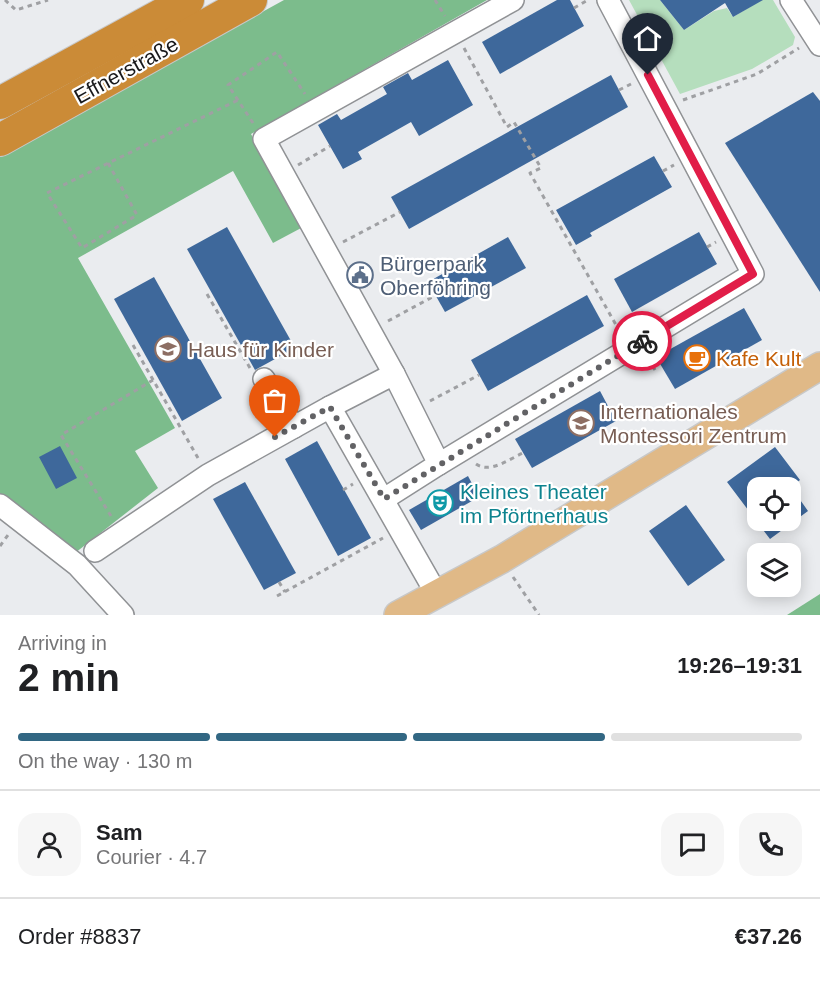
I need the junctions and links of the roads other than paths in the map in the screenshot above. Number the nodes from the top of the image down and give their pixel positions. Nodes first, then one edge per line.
1 (188, 0) edge
2 (251, 0) edge
3 (513, 0) edge
4 (608, 0) edge
5 (791, 0) edge
6 (817, 41) edge
7 (0, 103) edge
8 (0, 140) edge
9 (820, 366) edge
10 (394, 374) junction
11 (258, 376) road end
12 (330, 407) junction
13 (294, 427) junction
14 (439, 464) junction
15 (384, 499) junction
16 (0, 505) edge
17 (95, 551) dead end
18 (436, 593) junction
19 (123, 615) edge
20 (398, 615) edge

1 - 7 highway, Effnerstraße
2 - 8 highway, Effnerstraße
3 - 10 street
4 - 14 street
5 - 6 street
9 - 18 main road
10 - 12 street
10 - 14 street
11 - 13 street
12 - 13 street
12 - 15 street
13 - 17 street
14 - 15 street
15 - 18 street
16 - 19 street
18 - 20 main road

